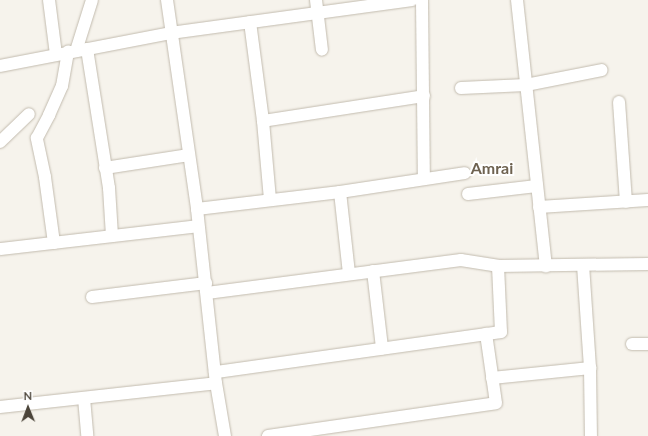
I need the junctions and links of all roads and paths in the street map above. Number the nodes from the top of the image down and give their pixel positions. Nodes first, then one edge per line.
1 (49, 0) edge
2 (92, 0) edge
3 (167, 0) edge
4 (316, 0) edge
5 (412, 0) edge
6 (422, 0) edge
7 (517, 0) edge
8 (317, 13) junction
9 (250, 22) junction
10 (171, 33) junction
11 (322, 50) dead end
12 (77, 51) junction
13 (56, 55) junction
14 (0, 66) edge
15 (602, 70) dead end
16 (526, 84) junction
17 (460, 88) dead end
18 (424, 96) junction
19 (619, 102) dead end
20 (29, 114) dead end
21 (263, 121) junction
22 (0, 142) edge
23 (189, 155) junction
24 (105, 168) junction
25 (465, 173) dead end
26 (424, 179) junction
27 (537, 186) junction
28 (340, 192) junction
29 (468, 194) dead end
30 (270, 200) junction
31 (648, 200) edge
32 (626, 202) junction
33 (539, 207) junction
34 (197, 209) junction
35 (198, 226) junction
36 (112, 236) junction
37 (54, 243) junction
38 (0, 249) edge
39 (648, 264) edge
40 (583, 265) junction
41 (498, 266) junction
42 (546, 266) junction
43 (373, 271) junction
44 (349, 274) junction
45 (206, 288) junction
46 (92, 297) dead end
47 (486, 334) junction
48 (632, 344) dead end
49 (648, 344) edge
50 (382, 348) junction
51 (590, 368) junction
52 (216, 377) junction
53 (492, 378) junction
54 (84, 398) junction
55 (0, 407) edge
56 (87, 436) edge
57 (225, 436) edge
58 (268, 436) edge
59 (591, 436) edge

1 - 13 street
2 - 12 street
3 - 10 street
4 - 8 street
5 - 8 street
6 - 18 street
7 - 16 street
8 - 9 street
8 - 11 street
9 - 10 street
9 - 21 street
10 - 12 street
10 - 23 street
12 - 13 street
12 - 24 street
12 - 37 street
13 - 14 street
15 - 16 street
16 - 17 street
16 - 27 street
18 - 21 street
18 - 26 street
19 - 32 street
20 - 22 street
21 - 30 street
23 - 24 street
23 - 34 street
24 - 36 street
25 - 26 street
26 - 28 street
27 - 29 street
27 - 33 street
28 - 30 street
28 - 44 street
30 - 34 street
31 - 32 street
32 - 33 street
33 - 42 street
34 - 35 street
35 - 36 street
35 - 45 street
36 - 37 street
37 - 38 street
39 - 40 street
40 - 42 street
40 - 51 street
41 - 42 street
41 - 43 street
41 - 47 street
43 - 44 street
43 - 50 street
44 - 45 street
45 - 46 street
45 - 52 street
47 - 50 street
47 - 53 street
48 - 49 street
50 - 52 street
51 - 53 street
51 - 59 street
52 - 54 street
52 - 57 street
53 - 58 street
54 - 55 street
54 - 56 street

